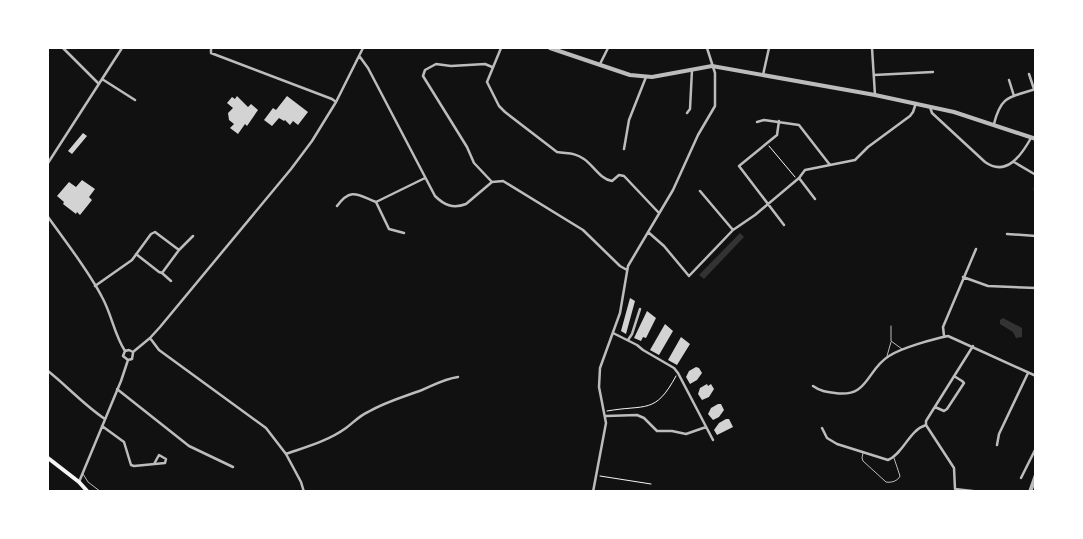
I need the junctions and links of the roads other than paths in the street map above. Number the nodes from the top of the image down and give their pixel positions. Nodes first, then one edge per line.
1 (63, 48) edge
2 (122, 48) edge
3 (211, 48) edge
4 (363, 48) edge
5 (500, 48) edge
6 (550, 48) edge
7 (608, 48) edge
8 (707, 48) edge
9 (769, 48) edge
10 (872, 48) edge
11 (360, 57) junction
12 (600, 65) junction
13 (712, 66) junction
14 (492, 67) junction
15 (692, 69) junction
16 (933, 72) dead end
17 (874, 74) junction
18 (1029, 74) dead end
19 (763, 75) junction
20 (646, 77) junction
21 (102, 79) junction
22 (1009, 80) dead end
23 (98, 84) junction
24 (1035, 89) edge
25 (875, 95) junction
26 (1014, 96) junction
27 (135, 100) dead end
28 (336, 102) junction
29 (916, 103) junction
30 (930, 106) junction
31 (687, 114) dead end
32 (779, 121) junction
33 (757, 122) dead end
34 (994, 124) junction
35 (1034, 138) edge
36 (624, 149) dead end
37 (1014, 162) junction
38 (48, 163) edge
39 (830, 165) junction
40 (1036, 175) edge
41 (425, 178) junction
42 (799, 178) junction
43 (492, 182) junction
44 (1036, 185) edge
45 (1035, 189) edge
46 (700, 191) dead end
47 (815, 199) dead end
48 (376, 202) junction
49 (768, 204) junction
50 (336, 206) dead end
51 (659, 212) junction
52 (48, 217) edge
53 (784, 224) dead end
54 (733, 230) junction
55 (648, 232) junction
56 (404, 233) dead end
57 (1007, 234) dead end
58 (193, 236) dead end
59 (1036, 236) edge
60 (976, 249) dead end
61 (179, 250) junction
62 (136, 254) junction
63 (627, 270) junction
64 (162, 273) junction
65 (963, 277) junction
66 (171, 281) dead end
67 (95, 286) junction
68 (1036, 288) edge
69 (640, 308) dead end
70 (891, 326) dead end
71 (614, 333) junction
72 (944, 336) junction
73 (150, 338) junction
74 (628, 340) junction
75 (891, 341) junction
76 (973, 346) junction
77 (904, 350) junction
78 (125, 351) junction
79 (133, 352) junction
80 (887, 356) junction
81 (128, 360) junction
82 (48, 371) edge
83 (1029, 373) junction
84 (954, 376) junction
85 (1036, 376) edge
86 (458, 377) dead end
87 (813, 386) dead end
88 (117, 389) junction
89 (935, 407) junction
90 (606, 416) junction
91 (105, 419) junction
92 (926, 425) junction
93 (102, 426) junction
94 (706, 427) junction
95 (822, 428) dead end
96 (713, 440) dead end
97 (997, 445) dead end
98 (1036, 448) edge
99 (863, 452) junction
100 (286, 454) junction
101 (48, 458) edge
102 (894, 458) junction
103 (154, 464) junction
104 (233, 467) dead end
105 (82, 473) junction
106 (1036, 475) edge
107 (1021, 478) dead end
108 (79, 482) junction
109 (955, 490) edge
110 (88, 492) edge
111 (100, 492) edge
112 (304, 492) edge
113 (593, 492) edge
114 (981, 492) edge
115 (1030, 492) edge

1 - 23 street
2 - 21 street
3 - 28 street
4 - 11 street
5 - 14 street
6 - 12 street
7 - 12 street
8 - 13 street
9 - 19 street
10 - 17 street
11 - 28 street
11 - 41 street
12 - 20 street
13 - 15 street
13 - 19 street
13 - 51 street
14 - 43 street
14 - 51 street
15 - 20 street
15 - 31 street
16 - 17 street
17 - 25 street
18 - 24 street
19 - 25 street
20 - 36 street
21 - 23 street
21 - 27 street
22 - 26 street
23 - 38 street
24 - 26 street
25 - 29 street
26 - 34 street
28 - 73 street
29 - 30 street
29 - 39 street
30 - 34 street
30 - 37 street
32 - 33 street
32 - 39 street
32 - 49 street
34 - 35 street
35 - 37 street
37 - 40 street
39 - 42 street
41 - 43 street
41 - 48 street
42 - 47 street
42 - 49 street
43 - 63 street
44 - 45 street
46 - 54 street
48 - 50 street
48 - 56 street
49 - 53 street
49 - 54 street
51 - 55 street
52 - 67 street
54 - 55 street
55 - 63 street
57 - 59 street
58 - 61 street
60 - 65 street
61 - 62 street
61 - 64 street
62 - 64 street
62 - 67 street
63 - 71 street
64 - 66 street
65 - 68 street
65 - 72 street
67 - 78 street
69 - 74 street
70 - 75 lane
71 - 74 street
71 - 90 street
72 - 76 street
72 - 77 street
73 - 79 street
73 - 100 street
74 - 94 street
75 - 77 lane
75 - 80 lane
76 - 83 street
76 - 84 street
77 - 80 street
78 - 79 street
78 - 81 street
79 - 81 street
80 - 87 street
81 - 88 street
82 - 91 street
83 - 85 street
83 - 97 street
84 - 89 street
84 - 89 street
86 - 100 street
88 - 91 street
88 - 104 street
89 - 92 street
90 - 94 street
90 - 113 street
91 - 93 street
92 - 102 street
92 - 109 street
93 - 103 street
93 - 105 street
94 - 96 street
95 - 99 street
98 - 107 street
99 - 102 street
99 - 102 lane
100 - 112 street
101 - 108 main road
103 - 103 street
105 - 108 street
105 - 111 lane
106 - 115 street
108 - 110 main road
109 - 114 street

